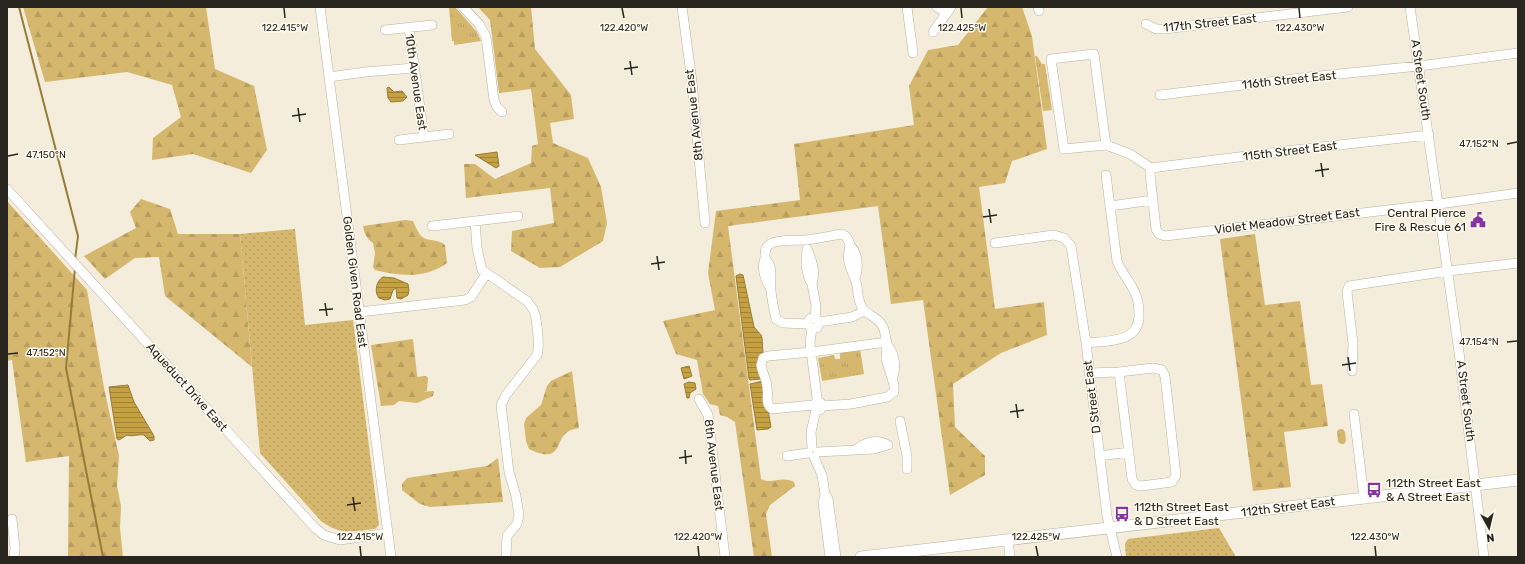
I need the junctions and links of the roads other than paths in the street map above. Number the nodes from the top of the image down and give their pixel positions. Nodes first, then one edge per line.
1 (320, 7) edge
2 (463, 7) edge
3 (682, 7) edge
4 (907, 7) edge
5 (937, 7) edge
6 (1348, 7) edge
7 (1410, 7) edge
8 (949, 10) edge
9 (1146, 24) dead end
10 (432, 25) dead end
11 (409, 28) junction
12 (385, 30) dead end
13 (933, 32) dead end
14 (913, 53) dead end
15 (1518, 53) edge
16 (1419, 66) junction
17 (414, 68) junction
18 (329, 77) junction
19 (1160, 95) dead end
20 (502, 112) dead end
21 (449, 134) dead end
22 (1429, 135) junction
23 (424, 137) junction
24 (399, 140) dead end
25 (1106, 145) junction
26 (1151, 168) junction
27 (1106, 175) dead end
28 (7, 189) edge
29 (1518, 193) edge
30 (1149, 201) junction
31 (1439, 204) junction
32 (1110, 206) junction
33 (518, 216) dead end
34 (475, 221) junction
35 (705, 222) dead end
36 (432, 226) dead end
37 (996, 243) dead end
38 (806, 244) junction
39 (1518, 263) edge
40 (1448, 271) junction
41 (486, 274) junction
42 (864, 311) junction
43 (359, 312) junction
44 (814, 323) junction
45 (887, 343) junction
46 (1086, 343) junction
47 (812, 352) junction
48 (1352, 371) dead end
49 (1119, 372) junction
50 (1089, 373) junction
51 (699, 399) dead end
52 (817, 406) junction
53 (1354, 414) dead end
54 (900, 421) dead end
55 (903, 443) junction
56 (813, 452) junction
57 (1129, 452) junction
58 (787, 456) dead end
59 (1099, 456) junction
60 (907, 469) dead end
61 (1518, 480) edge
62 (1476, 485) junction
63 (1364, 498) junction
64 (828, 516) junction
65 (12, 519) dead end
66 (1110, 528) junction
67 (830, 531) junction
68 (388, 533) junction
69 (1008, 540) junction
70 (14, 557) edge
71 (391, 557) edge
72 (506, 557) edge
73 (726, 557) edge
74 (830, 557) edge
75 (836, 557) edge
76 (861, 557) edge
77 (1010, 557) edge
78 (1117, 557) edge
79 (1484, 557) edge

1 - 18 street, Golden Given Road East
2 - 20 street
3 - 35 street, 8th Avenue East
4 - 14 street
5 - 8 street
6 - 9 street, 117th Street East
7 - 16 street, A Street South
8 - 13 street
10 - 11 street
11 - 12 street
11 - 17 street, 10th Avenue East
15 - 16 street, 116th Street East
16 - 19 street, 116th Street East
16 - 22 street, A Street South
17 - 18 street
17 - 23 street, 10th Avenue East
18 - 43 street, Golden Given Road East
21 - 23 street
22 - 26 street, 115th Street East
22 - 31 street, A Street South
23 - 24 street
25 - 25 street
25 - 26 street
26 - 30 street
27 - 32 street
28 - 68 street, Aqueduct Drive East
29 - 31 street, Violet Meadow Street East
30 - 31 street, Violet Meadow Street East
30 - 32 street
31 - 40 street, A Street South
32 - 46 street
33 - 34 street
34 - 36 street
34 - 41 street
37 - 46 street, D Street East
38 - 42 street
38 - 44 street
38 - 44 street
39 - 40 street
40 - 48 street
40 - 62 street, A Street South
41 - 43 street
41 - 72 street
42 - 44 street
42 - 45 street
43 - 68 street, Golden Given Road East
44 - 47 street
45 - 47 street
45 - 52 street
46 - 50 street, D Street East
47 - 52 street
47 - 52 street
49 - 50 street
49 - 57 street
49 - 57 street
50 - 59 street, D Street East
51 - 73 street, 8th Avenue East
52 - 56 street
53 - 63 street
54 - 55 street
55 - 56 street
55 - 60 street
56 - 58 street
56 - 64 street
57 - 59 street
59 - 66 street, D Street East
61 - 62 main road, 112th Street East
62 - 63 main road, 112th Street East
62 - 79 street, A Street South
63 - 66 main road, 112th Street East
64 - 67 street
64 - 67 street
65 - 70 street
66 - 69 main road, 112th Street East
66 - 78 street, D Street East
67 - 74 street
67 - 75 street
68 - 71 street, Golden Given Road East
69 - 76 main road, 112th Street East
69 - 77 street

